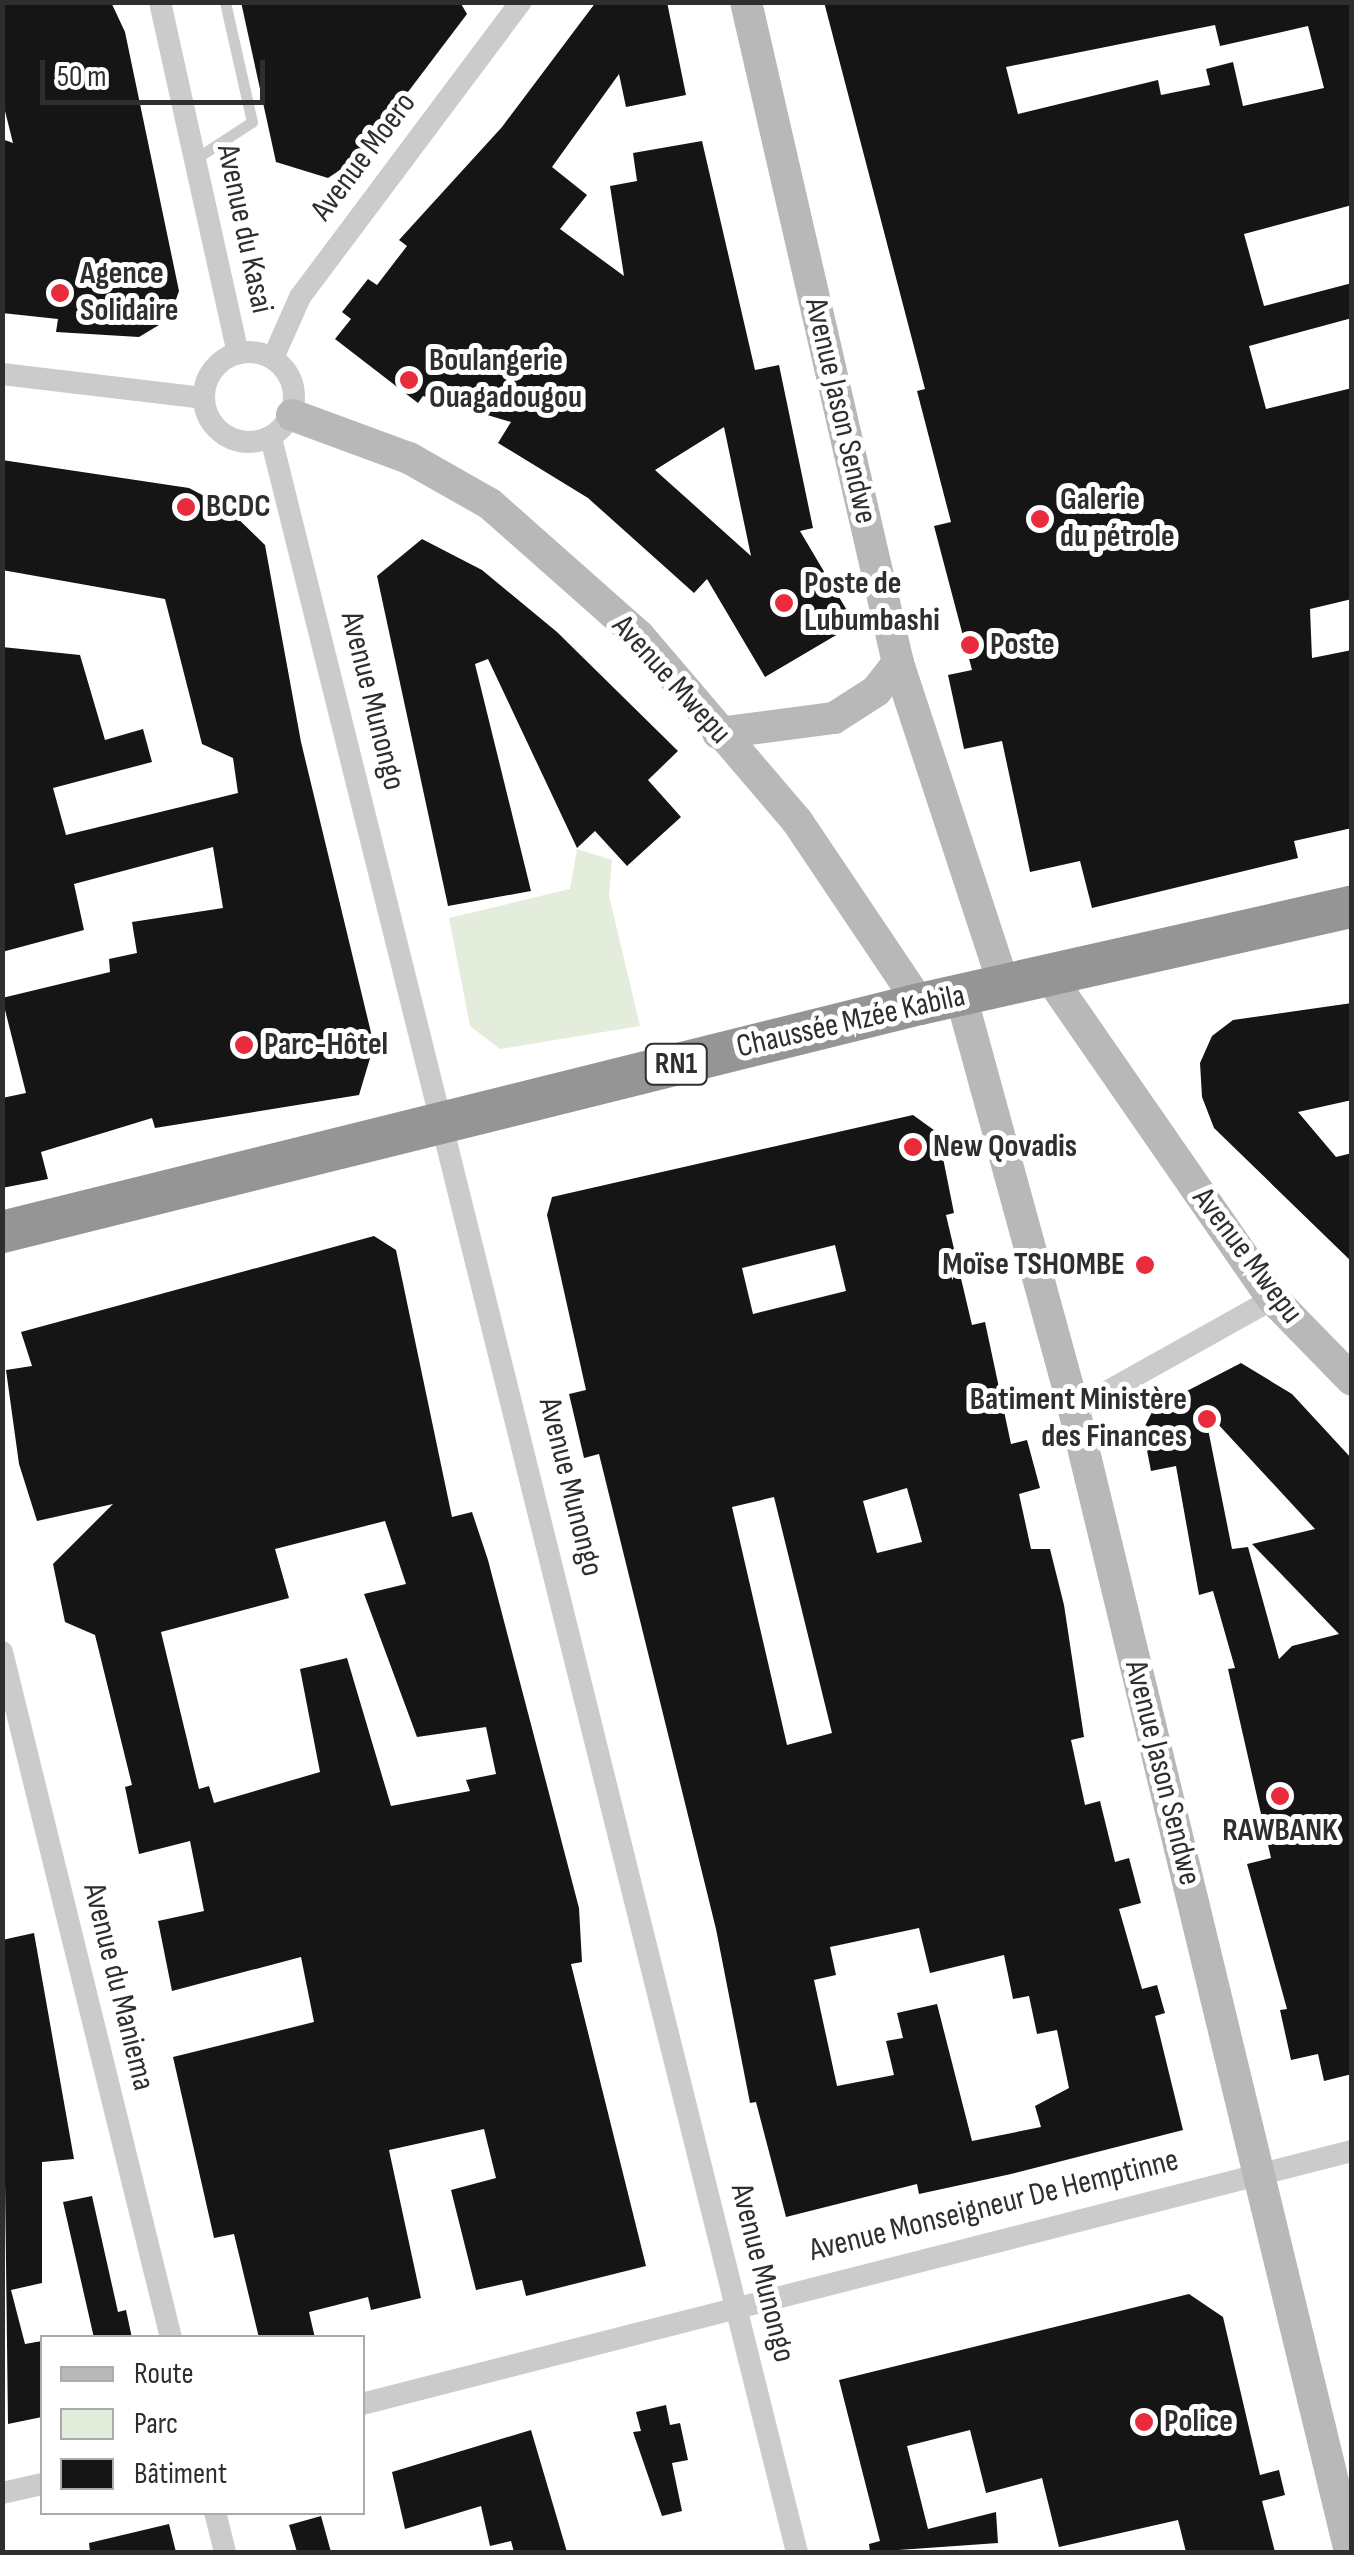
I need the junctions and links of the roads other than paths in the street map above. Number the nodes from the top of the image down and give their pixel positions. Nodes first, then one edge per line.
1 (160, 2) edge
2 (225, 2) edge
3 (521, 2) edge
4 (746, 2) edge
5 (195, 159) junction
6 (238, 353) junction
7 (274, 358) junction
8 (2, 374) edge
9 (203, 398) junction
10 (282, 426) junction
11 (898, 663) junction
12 (718, 733) junction
13 (1352, 907) edge
14 (1049, 976) junction
15 (1004, 986) junction
16 (940, 1000) junction
17 (447, 1121) junction
18 (2, 1232) edge
19 (1273, 1300) junction
20 (1352, 1380) edge
21 (1074, 1410) junction
22 (2, 1652) edge
23 (1352, 2151) edge
24 (1258, 2172) junction
25 (736, 2305) junction
26 (170, 2335) edge
27 (365, 2403) edge
28 (40, 2484) edge
29 (2, 2494) edge
30 (215, 2515) edge
31 (225, 2552) edge
32 (797, 2552) edge
33 (1350, 2552) edge

1 - 5 street, Avenue du Kasai
2 - 5 lane
3 - 7 street, Avenue Moero
4 - 11 street, Avenue Jason Sendwe
5 - 6 street, Avenue du Kasai
6 - 7 street, Avenue du Kasai
6 - 9 street, Avenue du Kasai
7 - 10 street, Avenue du Kasai
8 - 9 street
9 - 10 street
10 - 12 street, Avenue Mwepu
10 - 17 street, Avenue Munongo
11 - 12 street
11 - 15 street, Avenue Jason Sendwe
12 - 16 street, Avenue Mwepu
13 - 14 highway, Chaussée Mzée Kabila / RN1
14 - 15 highway, Chaussée Mzée Kabila / RN1
14 - 19 street, Avenue Mwepu
15 - 16 highway, Chaussée Mzée Kabila / RN1
16 - 17 highway, Chaussée Mzée Kabila / RN1
16 - 21 street, Avenue Jason Sendwe
17 - 18 highway, Chaussée Mzée Kabila / RN1
17 - 25 street, Avenue Munongo
19 - 20 street, Avenue Mwepu
19 - 21 street
21 - 24 street, Avenue Jason Sendwe
22 - 26 street, Avenue du Maniema
23 - 24 street, Avenue Monseigneur De Hemptinne
24 - 25 street, Avenue Monseigneur De Hemptinne
24 - 33 street, Avenue Jason Sendwe
25 - 27 street, Avenue Monseigneur De Hemptinne
25 - 32 street, Avenue Munongo
28 - 29 street
30 - 31 street

